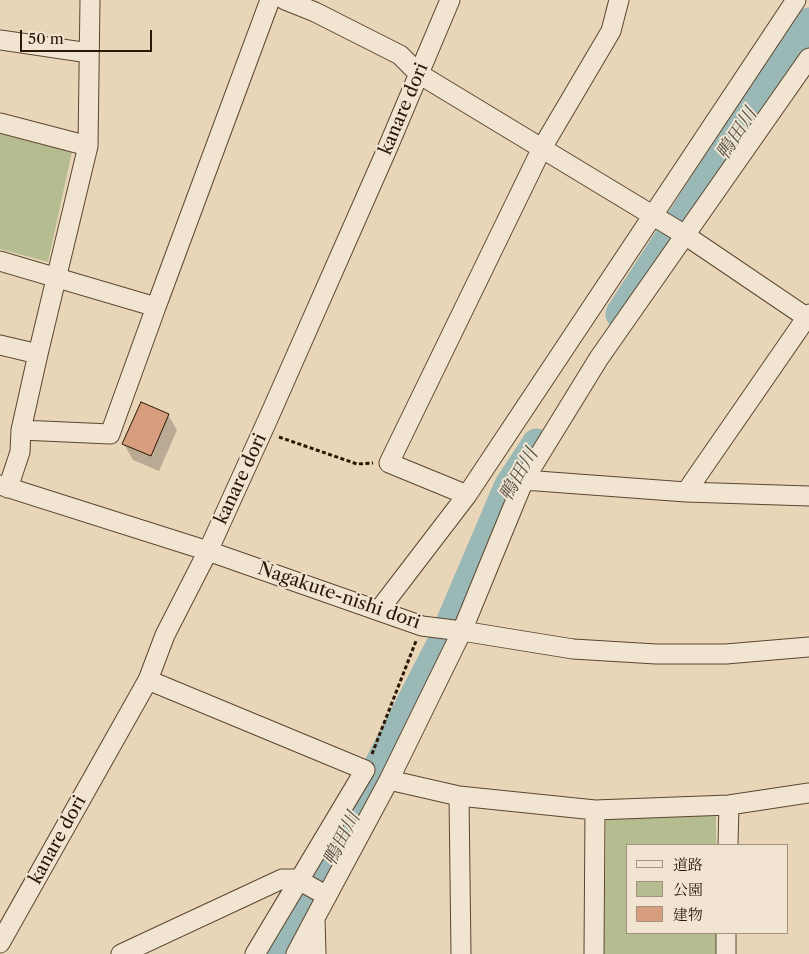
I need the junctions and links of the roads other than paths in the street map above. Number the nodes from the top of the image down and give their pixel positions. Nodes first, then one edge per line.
1 (90, 0) edge
2 (270, 0) edge
3 (285, 0) edge
4 (450, 0) edge
5 (619, 0) edge
6 (796, 0) edge
7 (0, 40) edge
8 (89, 53) junction
9 (809, 58) edge
10 (419, 74) junction
11 (0, 123) edge
12 (88, 146) junction
13 (542, 148) junction
14 (652, 216) junction
15 (684, 235) junction
16 (0, 261) edge
17 (56, 278) junction
18 (156, 306) junction
19 (808, 317) edge
20 (0, 345) edge
21 (38, 354) junction
22 (21, 430) junction
23 (524, 480) junction
24 (4, 487) edge
25 (686, 492) junction
26 (467, 495) junction
27 (809, 496) edge
28 (208, 550) junction
29 (379, 610) junction
30 (462, 631) junction
31 (809, 647) edge
32 (148, 680) junction
33 (389, 780) junction
34 (809, 793) edge
35 (459, 796) junction
36 (729, 805) junction
37 (595, 810) junction
38 (728, 844) edge
39 (300, 881) junction
40 (327, 896) junction
41 (316, 918) junction
42 (726, 934) edge
43 (0, 943) edge
44 (120, 954) edge
45 (255, 954) edge
46 (296, 954) edge
47 (316, 954) edge
48 (461, 954) edge
49 (594, 954) edge
50 (726, 954) edge

1 - 8 street
2 - 18 street
3 - 10 street
4 - 10 street, kanare dori
5 - 13 street
6 - 14 street
7 - 8 street
8 - 12 street
9 - 15 street
10 - 13 street
10 - 28 street, kanare dori
11 - 12 street
12 - 17 street
13 - 14 street
13 - 26 street
14 - 15 street
14 - 26 street
15 - 19 street
15 - 23 street
16 - 17 street
17 - 18 street
17 - 21 street
18 - 22 street
19 - 25 street
20 - 21 street
21 - 22 street
22 - 24 street
23 - 25 street
23 - 30 street
24 - 28 street, Nagakute-nishi dori
25 - 27 street
26 - 29 street
28 - 29 street, Nagakute-nishi dori
28 - 32 street, kanare dori
29 - 30 street, Nagakute-nishi dori
30 - 31 street, Nagakute-nishi dori
30 - 33 street
32 - 39 street
32 - 43 street, kanare dori
33 - 35 street
33 - 40 street
34 - 36 street
35 - 37 street
35 - 48 street
36 - 37 street
36 - 38 street
37 - 49 street
39 - 40 street
39 - 44 street
39 - 45 street
40 - 41 street
41 - 46 street
41 - 47 street
42 - 50 street

